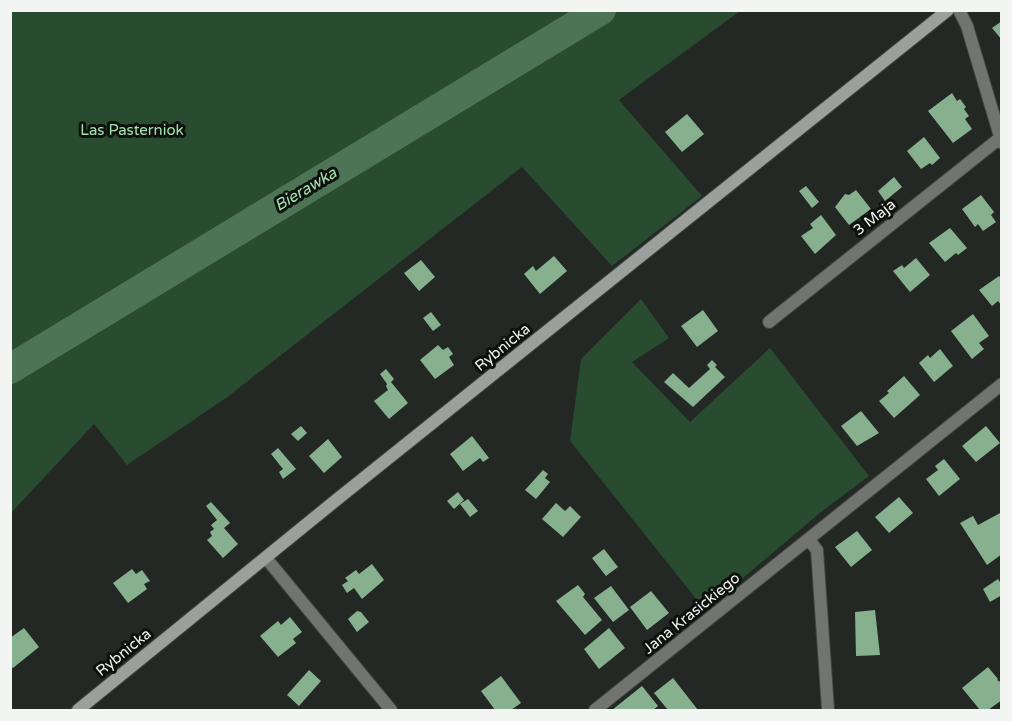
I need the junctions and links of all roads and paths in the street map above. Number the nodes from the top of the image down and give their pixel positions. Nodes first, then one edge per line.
1 (948, 10) edge
2 (960, 10) edge
3 (1001, 141) edge
4 (769, 322) dead end
5 (1002, 384) edge
6 (808, 540) junction
7 (266, 558) junction
8 (78, 711) edge
9 (391, 711) edge
10 (595, 711) edge
11 (828, 711) edge

1 - 7 main road, Rybnicka
2 - 3 street
3 - 4 street, 3 Maja
5 - 6 street, Jana Krasickiego
6 - 10 street, Jana Krasickiego
6 - 11 street
7 - 8 main road, Rybnicka
7 - 9 street

